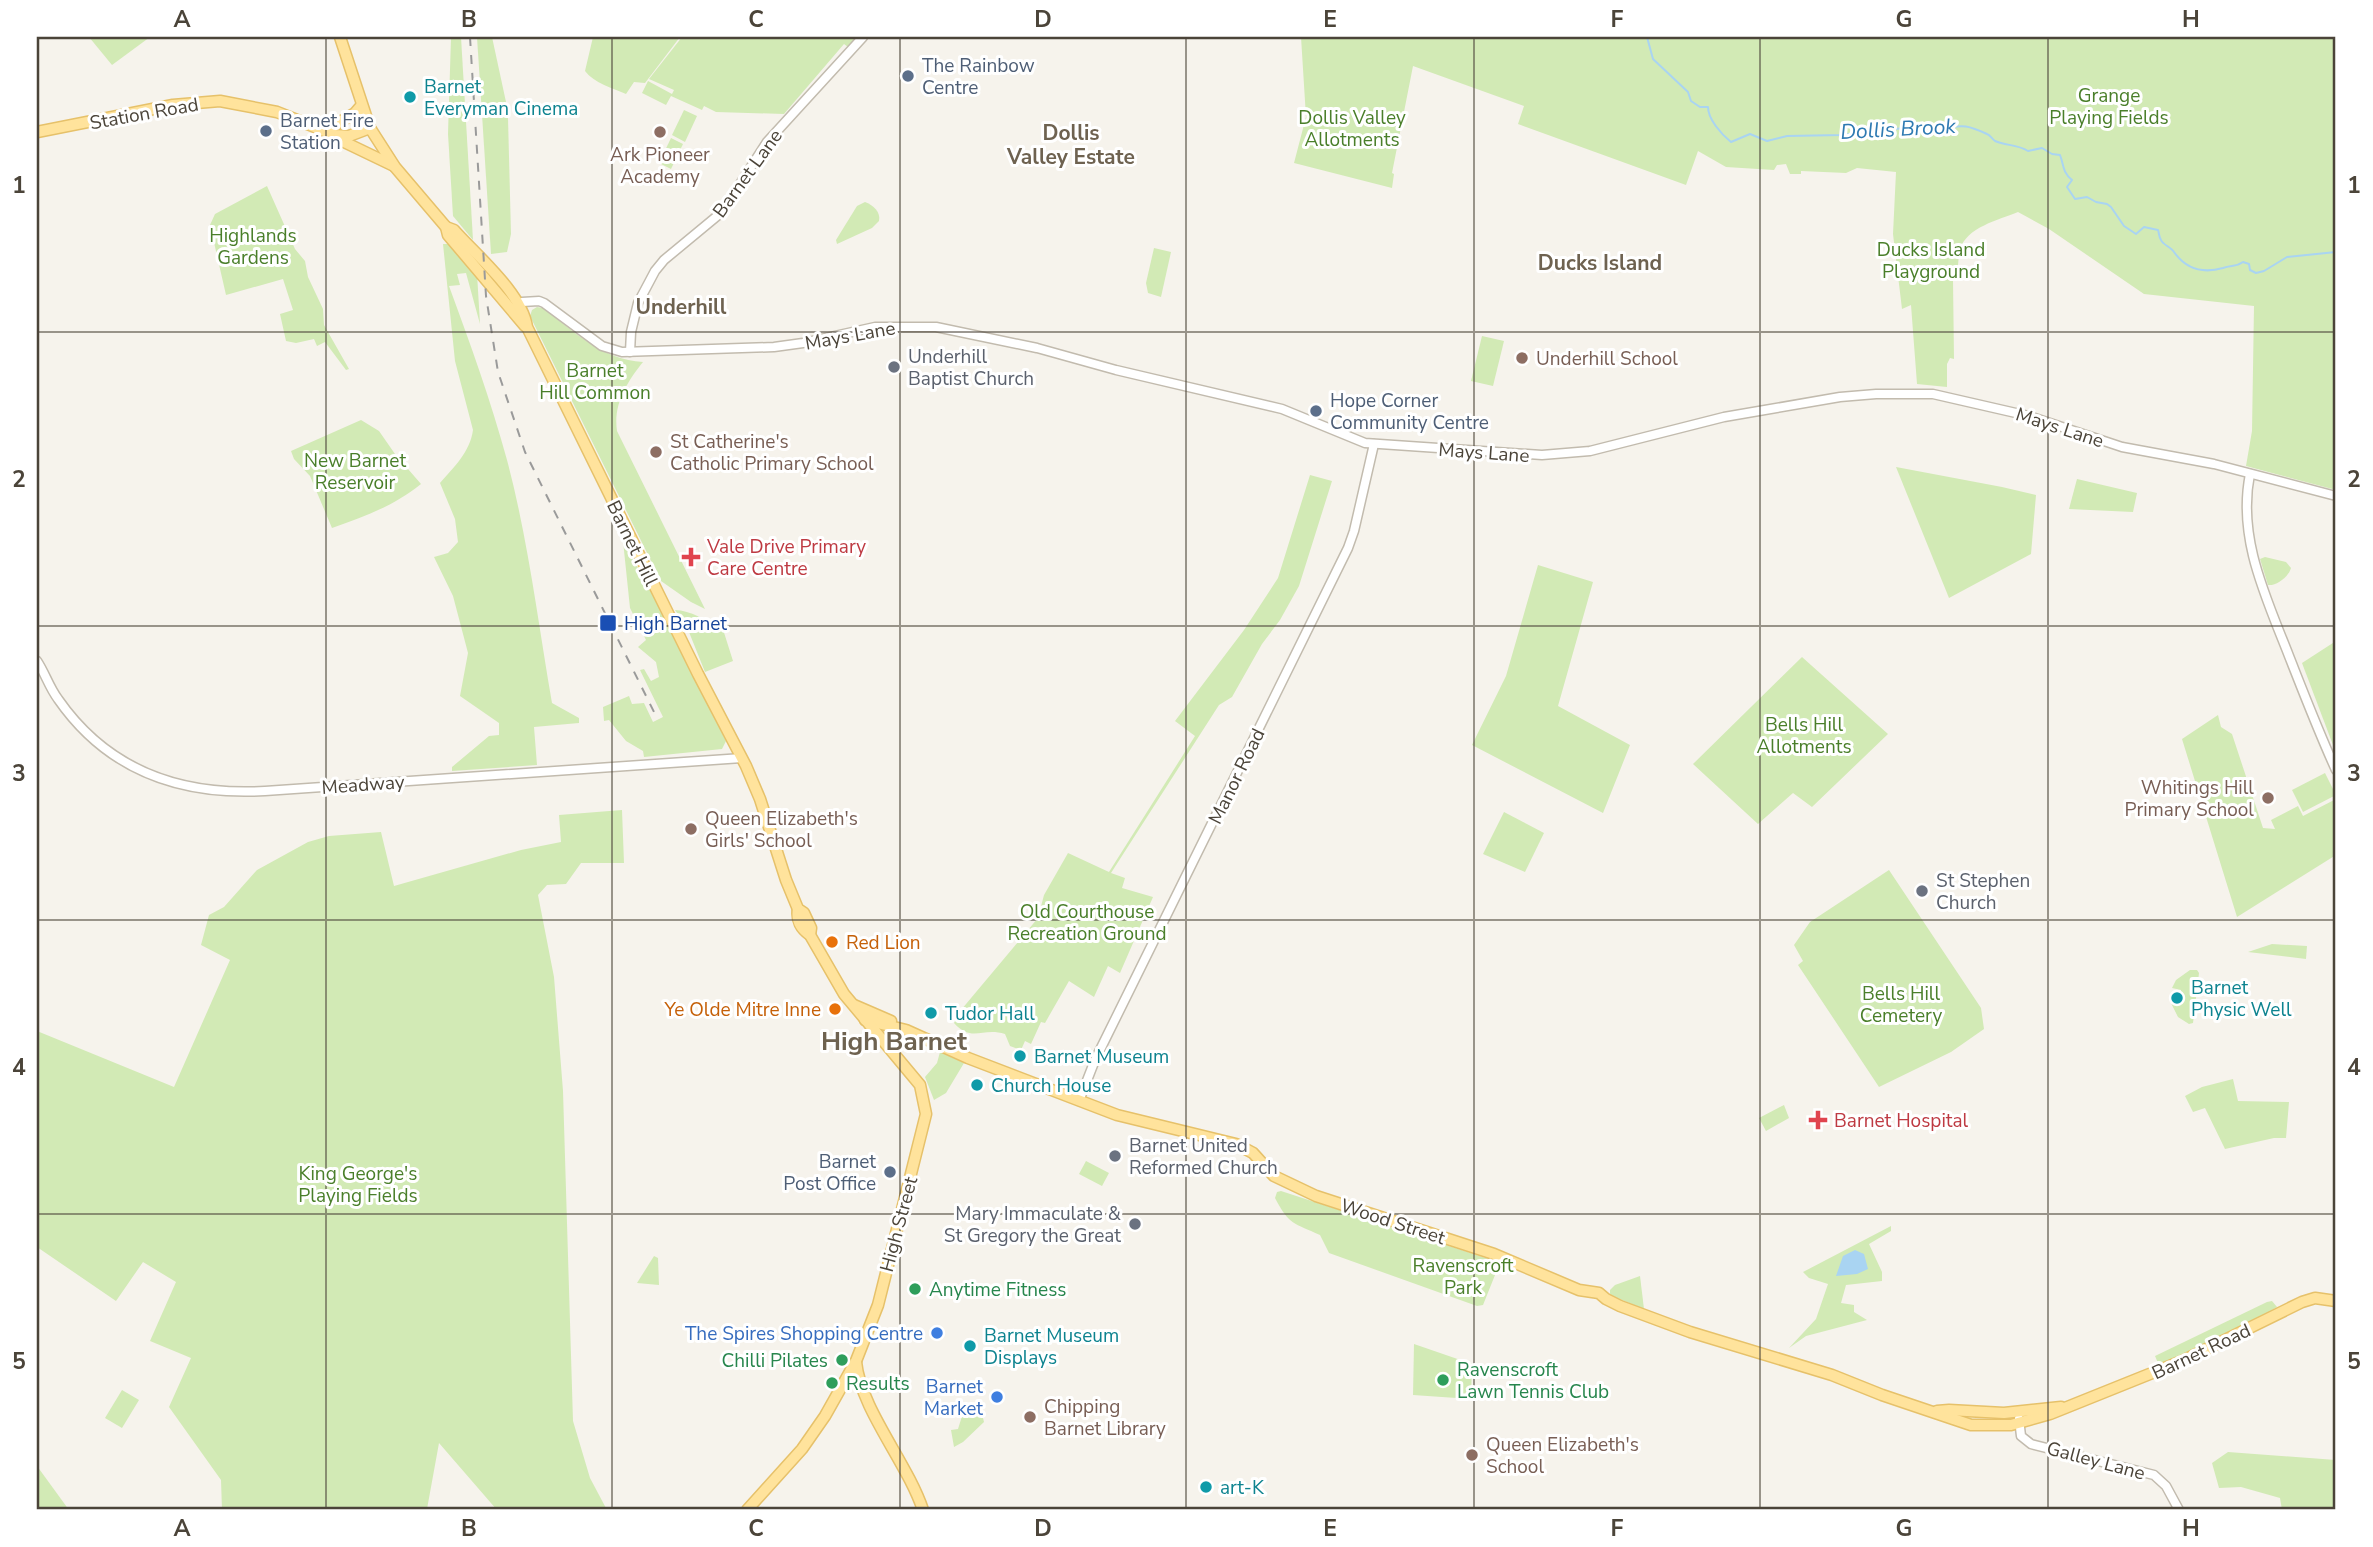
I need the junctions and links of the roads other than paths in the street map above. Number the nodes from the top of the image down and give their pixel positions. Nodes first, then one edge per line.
1 (340, 37) edge
2 (863, 37) edge
3 (361, 106) junction
4 (370, 128) junction
5 (325, 131) junction
6 (37, 132) edge
7 (339, 136) junction
8 (395, 167) junction
9 (517, 309) junction
10 (630, 352) junction
11 (1374, 444) junction
12 (2250, 474) junction
13 (2336, 496) edge
14 (37, 661) edge
15 (733, 741) junction
16 (720, 758) junction
17 (742, 758) junction
18 (2336, 770) edge
19 (877, 1023) junction
20 (900, 1028) junction
21 (885, 1043) junction
22 (1079, 1101) junction
23 (2336, 1301) edge
24 (849, 1378) junction
25 (862, 1387) junction
26 (2064, 1407) junction
27 (1936, 1411) junction
28 (2018, 1412) junction
29 (2019, 1423) junction
30 (747, 1510) edge
31 (923, 1510) edge
32 (2179, 1510) edge

1 - 3 main road, Barnet Hill
2 - 10 street, Barnet Lane
3 - 4 main road, Barnet Hill
3 - 5 main road
4 - 7 main road
4 - 8 main road, Barnet Hill
5 - 6 main road, Station Road
5 - 7 main road, Station Road
7 - 8 main road, Station Road
8 - 9 main road, Barnet Hill
9 - 10 street
9 - 15 main road, Barnet Hill
10 - 11 street, Mays Lane
11 - 12 street, Mays Lane
11 - 22 street, Manor Road
12 - 13 street, Mays Lane
12 - 18 street
14 - 16 street, Meadway
15 - 16 street
15 - 17 main road, Barnet Hill
16 - 17 street, Meadway
17 - 19 main road, Wood Street
19 - 20 main road, Wood Street
19 - 21 main road, High Street
20 - 21 main road
20 - 22 main road, Wood Street
21 - 24 main road, High Street
22 - 27 main road, Wood Street
23 - 26 main road, Barnet Road
24 - 25 main road
24 - 25 main road
24 - 30 main road
25 - 31 main road
26 - 28 main road, Barnet Road
26 - 29 main road, Barnet Road
27 - 28 main road, Barnet Road
27 - 29 main road, Barnet Road
28 - 29 street
29 - 32 street, Galley Lane

